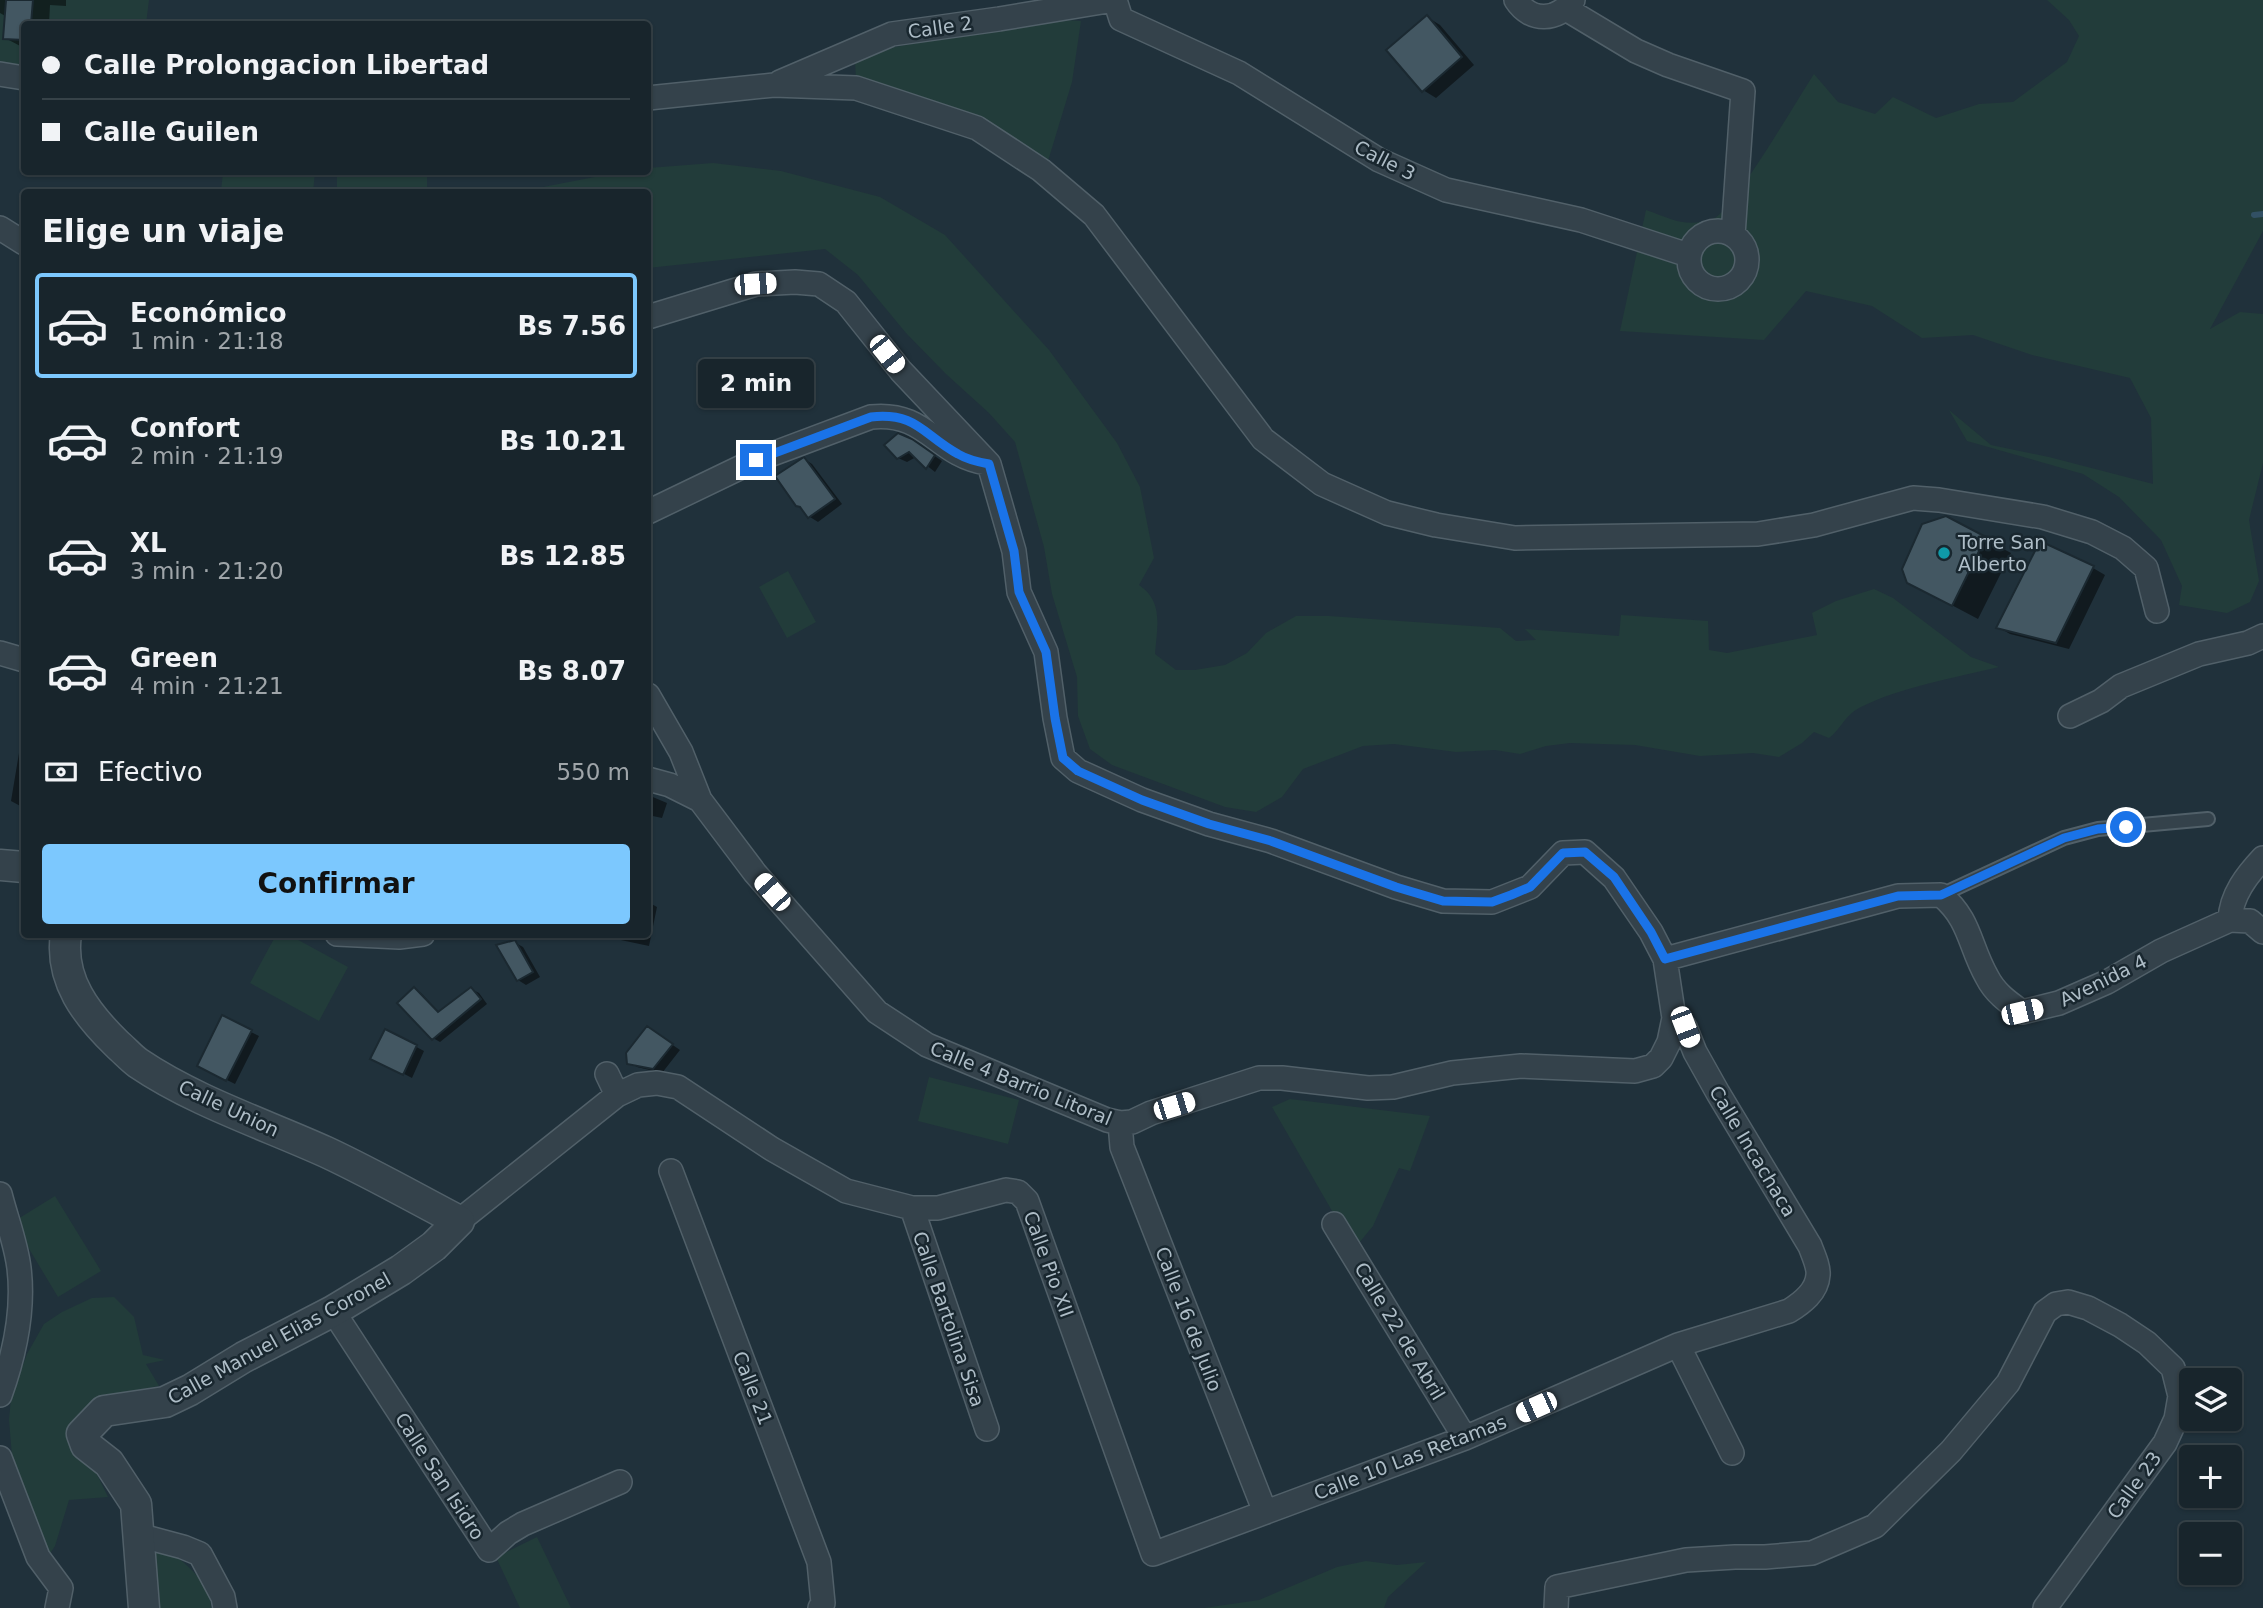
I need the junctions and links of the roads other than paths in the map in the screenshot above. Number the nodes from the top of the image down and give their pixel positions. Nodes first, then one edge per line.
1 (1114, 0) edge
2 (1516, 0) edge
3 (1569, 4) edge
4 (0, 74) edge
5 (21, 78) edge
6 (774, 85) junction
7 (651, 98) edge
8 (0, 229) edge
9 (1734, 235) junction
10 (21, 241) edge
11 (1688, 256) junction
12 (651, 316) edge
13 (989, 464) junction
14 (651, 511) edge
15 (2157, 611) dead end
16 (2263, 636) edge
17 (0, 653) edge
18 (21, 659) edge
19 (651, 700) edge
20 (2070, 716) dead end
21 (651, 780) edge
22 (700, 800) junction
23 (2208, 818) dead end
24 (2263, 858) edge
25 (0, 865) edge
26 (21, 867) edge
27 (1941, 895) junction
28 (2230, 920) junction
29 (2263, 932) edge
30 (66, 938) edge
31 (1665, 959) junction
32 (1674, 1018) junction
33 (607, 1074) dead end
34 (617, 1095) junction
35 (1120, 1123) junction
36 (671, 1171) dead end
37 (0, 1194) edge
38 (912, 1208) junction
39 (458, 1221) junction
40 (1334, 1224) dead end
41 (1814, 1288) joint
42 (333, 1311) junction
43 (1678, 1345) junction
44 (2, 1382) edge
45 (987, 1429) dead end
46 (1465, 1438) junction
47 (1732, 1453) dead end
48 (0, 1458) edge
49 (620, 1482) dead end
50 (1265, 1513) junction
51 (138, 1535) junction
52 (1153, 1554) joint
53 (1556, 1598) edge
54 (57, 1608) edge
55 (144, 1608) edge
56 (226, 1608) edge
57 (820, 1608) edge
58 (2045, 1608) edge

1 - 6 street, Calle 2
1 - 11 street, Calle 3
2 - 3 street
3 - 9 street
4 - 5 street
6 - 7 street
6 - 15 street
8 - 10 street
9 - 11 street
9 - 11 street
12 - 13 street
13 - 14 street
13 - 31 street
16 - 20 street
17 - 18 street
19 - 22 street
21 - 22 street, Calle 4 Barrio Litoral
22 - 35 street, Calle 4 Barrio Litoral
23 - 27 lane
24 - 28 street
25 - 26 street
27 - 28 street, Avenida 4
27 - 31 street
28 - 29 street
30 - 39 street, Calle Union
31 - 32 street
32 - 35 street, Calle 4 Barrio Litoral
32 - 41 street, Calle Incachaca
33 - 34 street
34 - 38 street, Calle Pio XII
34 - 39 street, Calle Manuel Elias Coronel
35 - 50 street, Calle 16 de Julio
36 - 57 street, Calle 21
37 - 44 street
38 - 45 street, Calle Bartolina Sisa
38 - 52 street, Calle Pio XII
39 - 42 street, Calle Manuel Elias Coronel
40 - 46 street, Calle 22 de Abril
41 - 43 street, Calle 10 Las Retamas
42 - 49 street, Calle San Isidro
42 - 51 street, Calle Manuel Elias Coronel
43 - 46 street, Calle 10 Las Retamas
43 - 47 street
46 - 50 street, Calle 10 Las Retamas
48 - 54 street
50 - 52 street, Calle 10 Las Retamas
51 - 55 street, Calle Manuel Elias Coronel
51 - 56 street
53 - 58 street, Calle 23

